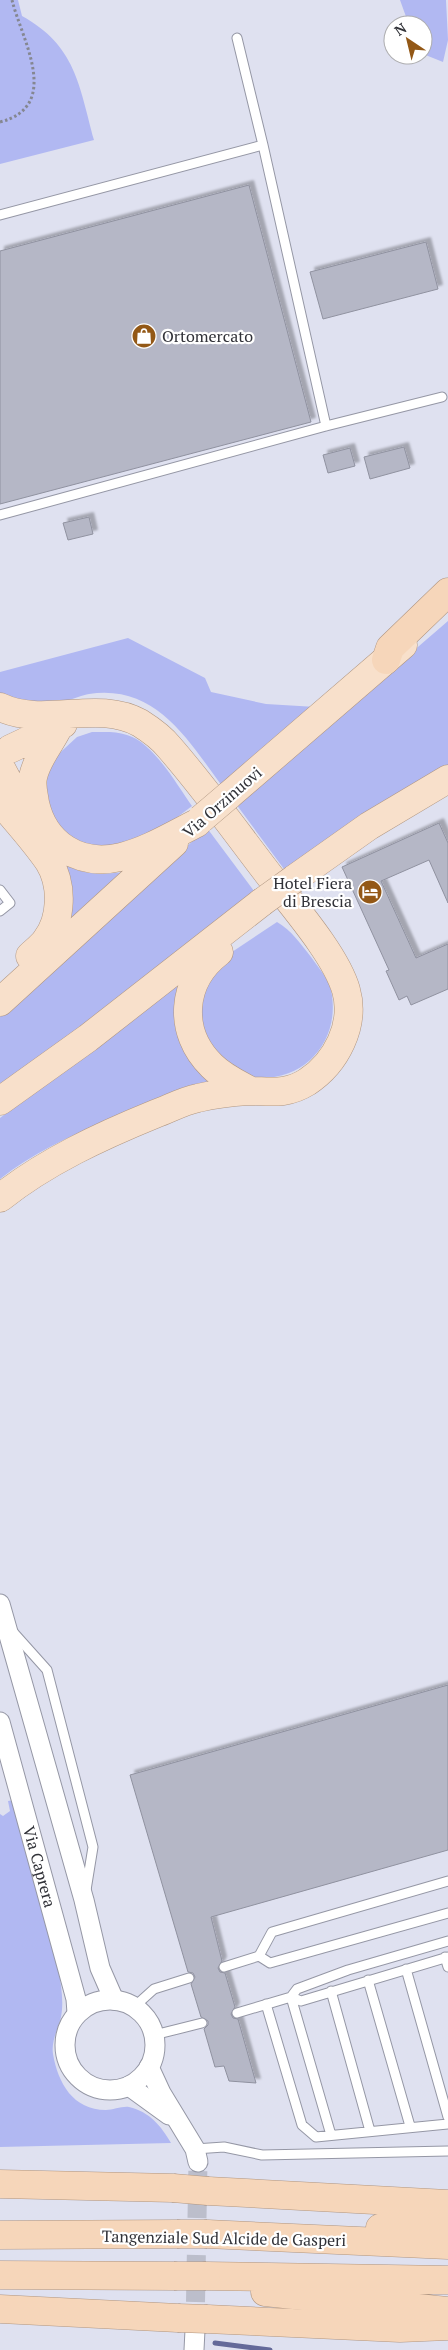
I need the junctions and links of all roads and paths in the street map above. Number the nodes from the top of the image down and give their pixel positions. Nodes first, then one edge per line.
1 (12, 0) edge
2 (237, 38) dead end
3 (0, 122) edge
4 (263, 145) junction
5 (0, 215) edge
6 (442, 397) dead end
7 (326, 426) junction
8 (0, 515) edge
9 (448, 592) edge
10 (448, 606) edge
11 (386, 660) junction
12 (0, 707) edge
13 (0, 711) edge
14 (69, 721) junction
15 (4, 762) edge
16 (448, 779) edge
17 (0, 802) edge
18 (199, 821) junction
19 (41, 824) junction
20 (0, 890) edge
21 (262, 902) junction
22 (0, 911) edge
23 (0, 986) edge
24 (0, 1002) edge
25 (251, 1091) junction
26 (0, 1101) edge
27 (0, 1198) edge
28 (0, 1604) edge
29 (6, 1625) junction
30 (0, 1722) edge
31 (448, 1881) edge
32 (84, 1900) junction
33 (448, 1913) edge
34 (448, 1941) edge
35 (259, 1956) junction
36 (447, 1957) edge
37 (224, 1967) dead end
38 (448, 1967) edge
39 (406, 1969) junction
40 (189, 1978) dead end
41 (368, 1980) junction
42 (331, 1991) junction
43 (291, 1997) junction
44 (114, 2000) junction
45 (266, 2004) junction
46 (134, 2007) junction
47 (77, 2013) junction
48 (237, 2013) dead end
49 (202, 2023) dead end
50 (154, 2035) junction
51 (149, 2068) junction
52 (129, 2086) junction
53 (448, 2118) edge
54 (176, 2121) junction
55 (448, 2124) edge
56 (410, 2126) junction
57 (370, 2131) junction
58 (332, 2135) junction
59 (448, 2151) edge
60 (197, 2156) joint
61 (0, 2184) edge
62 (448, 2204) edge
63 (448, 2223) edge
64 (0, 2235) edge
65 (296, 2238) junction
66 (448, 2245) edge
67 (0, 2275) edge
68 (218, 2276) junction
69 (448, 2280) edge
70 (0, 2309) edge
71 (448, 2310) edge
72 (448, 2326) edge
73 (192, 2336) edge

1 - 3 path
2 - 4 lane
4 - 5 lane
4 - 7 lane
6 - 7 lane
7 - 8 lane
9 - 11 highway
10 - 11 main road, Via Orzinuovi
11 - 18 main road, Via Orzinuovi, bridge
12 - 14 main road
13 - 15 main road
14 - 15 main road
14 - 19 main road
14 - 25 main road
15 - 19 main road
16 - 21 main road, bridge
17 - 23 main road
18 - 19 main road
18 - 24 main road, Via Orzinuovi
20 - 22 lane
21 - 25 main road
21 - 26 main road
25 - 27 main road
28 - 29 street, Via Caprera
29 - 32 street, Via Caprera
29 - 32 lane, Via Caprera
30 - 47 street, Via Caprera
31 - 35 lane
32 - 44 street, Via Caprera
33 - 35 lane
34 - 43 lane
35 - 37 lane
36 - 38 lane
36 - 39 lane
39 - 41 lane
39 - 53 lane
40 - 46 lane
41 - 42 lane
41 - 56 lane
42 - 43 lane
42 - 57 lane
43 - 45 lane
43 - 58 lane
44 - 46 street
44 - 47 street
45 - 48 lane
45 - 58 lane
46 - 50 street
47 - 52 street
49 - 50 lane
50 - 51 street
51 - 52 street
51 - 54 street
52 - 54 street
54 - 60 street
55 - 56 lane
56 - 57 lane
57 - 58 lane
59 - 60 lane
61 - 62 highway, bridge
63 - 65 highway
64 - 65 highway, Tangenziale Sud Alcide de Gasperi, bridge
65 - 66 highway, Tangenziale Sud Alcide de Gasperi
67 - 68 highway, bridge
68 - 69 highway
68 - 71 highway
70 - 73 highway
72 - 73 highway

